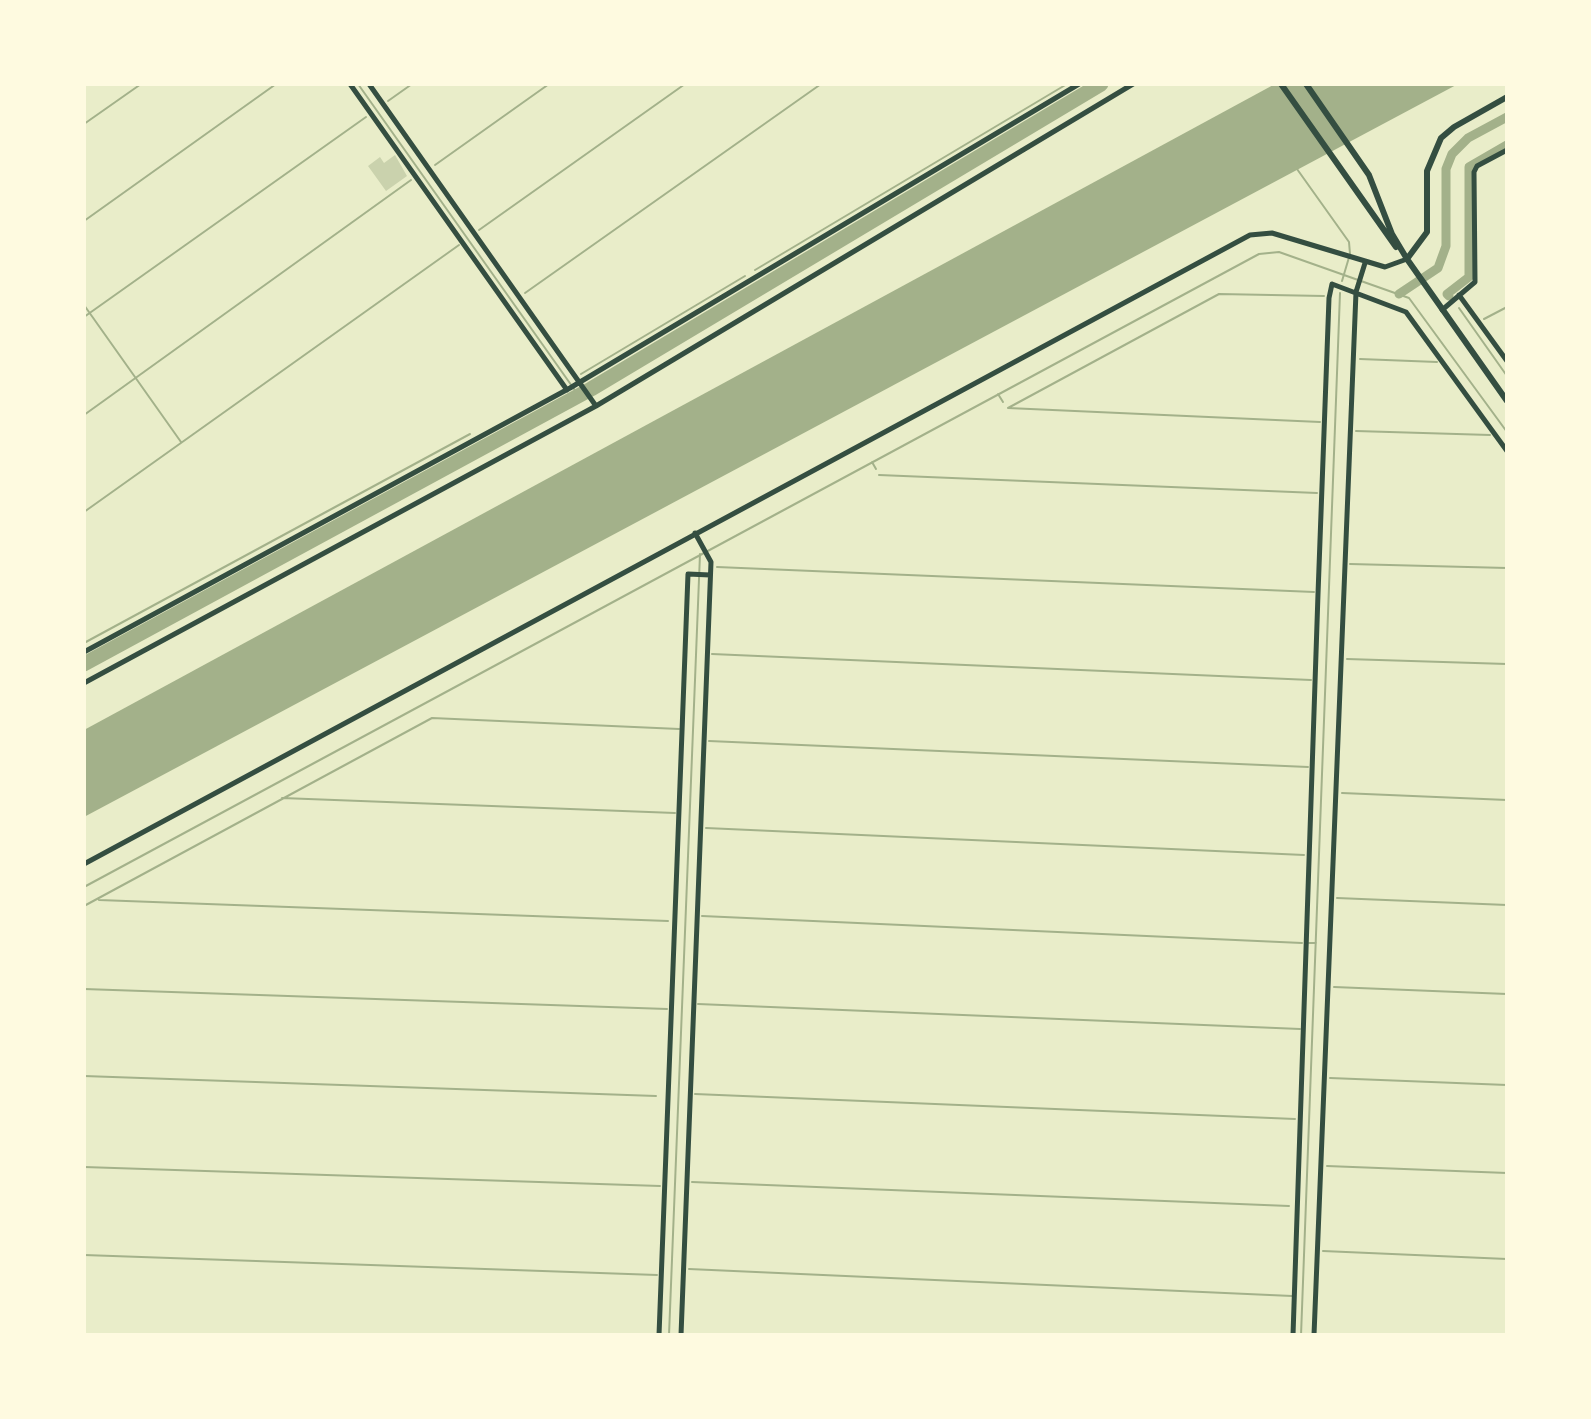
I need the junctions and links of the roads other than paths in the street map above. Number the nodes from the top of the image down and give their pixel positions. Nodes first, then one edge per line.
1 (350, 84) edge
2 (369, 84) edge
3 (1079, 84) edge
4 (1133, 84) edge
5 (1281, 84) edge
6 (1306, 84) edge
7 (1507, 97) edge
8 (1507, 150) edge
9 (1407, 259) junction
10 (1365, 263) junction
11 (1356, 290) junction
12 (1460, 296) junction
13 (1442, 310) junction
14 (1507, 361) edge
15 (573, 386) junction
16 (1507, 400) edge
17 (596, 406) junction
18 (1507, 451) edge
19 (697, 536) junction
20 (710, 574) junction
21 (84, 652) edge
22 (84, 683) edge
23 (84, 864) edge
24 (659, 1335) edge
25 (681, 1335) edge
26 (1293, 1335) edge
27 (1314, 1335) edge

1 - 15 street
2 - 15 street
3 - 15 street
4 - 17 street
5 - 9 street
6 - 9 street
7 - 9 street
8 - 12 street
9 - 10 street
9 - 13 street
10 - 11 street
10 - 19 street
11 - 18 street
11 - 26 street
11 - 27 street
12 - 13 street
12 - 14 street
13 - 16 street
15 - 17 street
15 - 21 street
17 - 22 street
19 - 20 street
19 - 23 street
20 - 24 street
20 - 25 street

